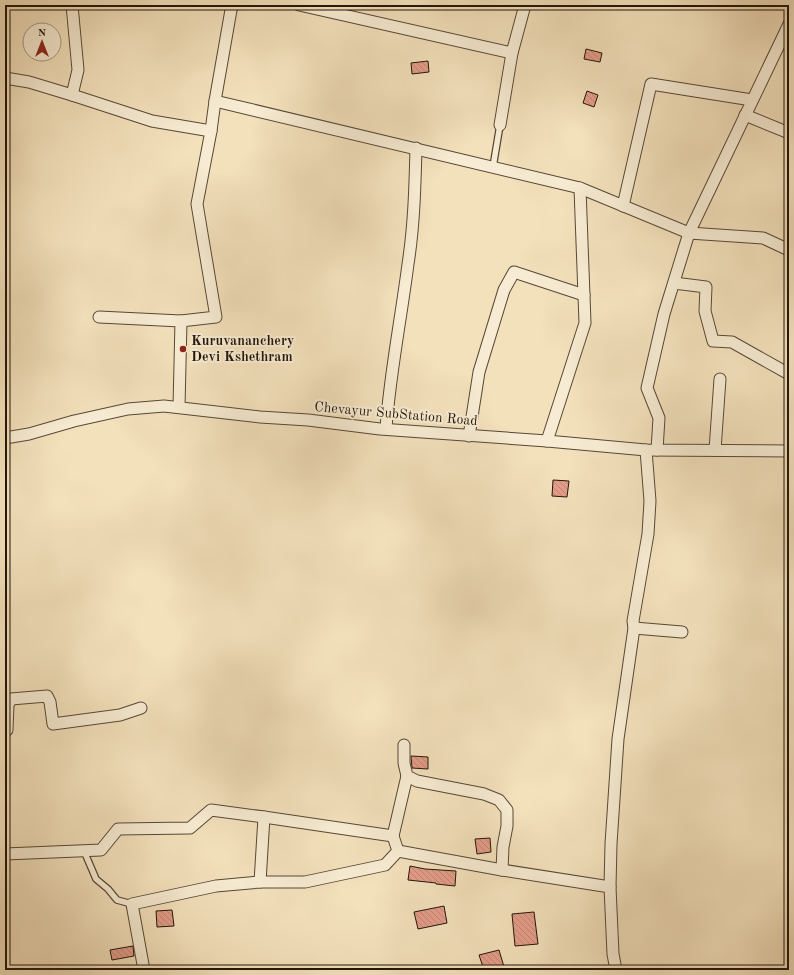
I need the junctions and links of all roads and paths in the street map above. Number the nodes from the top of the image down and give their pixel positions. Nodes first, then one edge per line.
1 (72, 5) edge
2 (233, 5) edge
3 (299, 5) edge
4 (524, 5) edge
5 (789, 24) edge
6 (512, 53) junction
7 (5, 78) edge
8 (72, 95) junction
9 (752, 100) junction
10 (215, 101) junction
11 (745, 115) junction
12 (500, 125) joint
13 (211, 131) junction
14 (789, 133) edge
15 (416, 148) junction
16 (493, 167) junction
17 (580, 188) junction
18 (623, 206) junction
19 (689, 233) junction
20 (789, 250) edge
21 (674, 283) junction
22 (584, 295) junction
23 (99, 317) dead end
24 (180, 321) junction
25 (789, 374) edge
26 (720, 379) dead end
27 (179, 407) junction
28 (386, 428) junction
29 (470, 436) junction
30 (5, 438) edge
31 (547, 441) junction
32 (651, 450) junction
33 (715, 450) junction
34 (789, 451) edge
35 (634, 628) junction
36 (682, 632) dead end
37 (141, 708) dead end
38 (5, 730) edge
39 (404, 745) dead end
40 (407, 776) junction
41 (264, 816) junction
42 (393, 836) junction
43 (84, 851) junction
44 (398, 851) junction
45 (5, 854) edge
46 (502, 870) junction
47 (260, 882) junction
48 (610, 887) junction
49 (132, 904) junction
50 (144, 970) edge
51 (616, 970) edge

1 - 8 street
2 - 10 street
3 - 6 street
4 - 6 street
5 - 9 street
6 - 12 street
7 - 8 street
8 - 13 street
9 - 11 street
9 - 18 street
10 - 13 street
10 - 15 street
11 - 14 street
11 - 19 street
12 - 16 lane
13 - 24 street
15 - 16 street
15 - 28 street
16 - 17 street
17 - 18 street
17 - 22 street
18 - 19 street
19 - 20 street
19 - 21 street
21 - 25 street
21 - 32 street
22 - 29 street
22 - 31 street
23 - 24 street
24 - 27 street
26 - 33 street
27 - 28 street, Chevayur SubStation Road
27 - 30 street, Chevayur SubStation Road
28 - 29 street, Chevayur SubStation Road
29 - 31 street, Chevayur SubStation Road
31 - 32 street, Chevayur SubStation Road
32 - 33 street, Chevayur SubStation Road
32 - 35 street
33 - 34 street, Chevayur SubStation Road
35 - 36 street
35 - 48 street
37 - 38 street
39 - 40 street
40 - 42 street
40 - 46 street
41 - 42 street
41 - 43 street
41 - 47 street
42 - 44 street
43 - 45 street
43 - 49 lane
44 - 46 street
44 - 47 street
46 - 48 street
47 - 49 street
48 - 51 street
49 - 50 street

